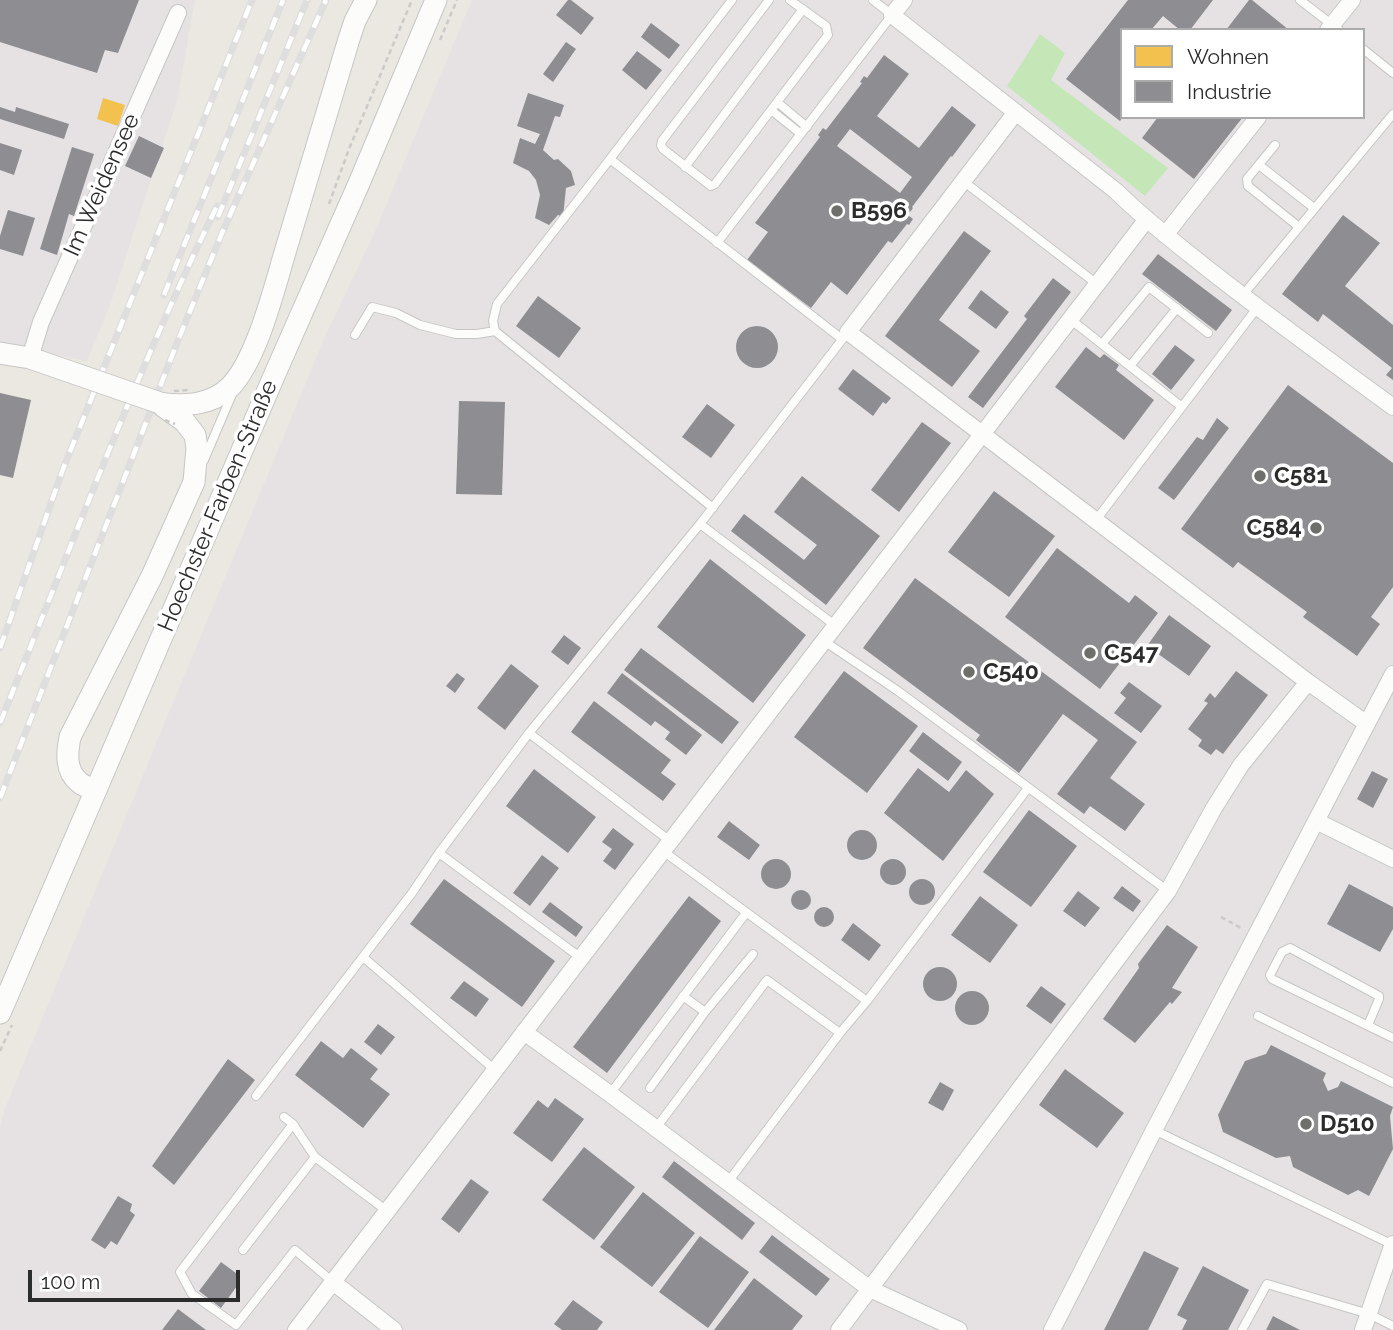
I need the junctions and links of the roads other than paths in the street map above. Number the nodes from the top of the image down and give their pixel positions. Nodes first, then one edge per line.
1 (366, 0) edge
2 (418, 0) edge
3 (436, 0) edge
4 (732, 0) edge
5 (769, 0) edge
6 (790, 0) edge
7 (873, 0) edge
8 (904, 0) edge
9 (1300, 0) edge
10 (1352, 0) edge
11 (803, 9) junction
12 (178, 13) dead end
13 (892, 15) junction
14 (1333, 28) edge
15 (423, 32) junction
16 (1365, 51) edge
17 (1393, 72) edge
18 (774, 106) junction
19 (1016, 113) junction
20 (1393, 114) edge
21 (1256, 119) edge
22 (807, 127) junction
23 (801, 134) junction
24 (1275, 145) dead end
25 (610, 159) junction
26 (1259, 165) junction
27 (685, 167) junction
28 (963, 181) junction
29 (1314, 208) junction
30 (1147, 219) junction
31 (1299, 227) junction
32 (1165, 235) junction
33 (717, 243) junction
34 (1097, 284) junction
35 (1242, 296) junction
36 (1177, 308) junction
37 (1257, 308) junction
38 (1070, 319) junction
39 (495, 331) junction
40 (1208, 333) dead end
41 (355, 335) dead end
42 (845, 335) junction
43 (1102, 344) junction
44 (0, 353) edge
45 (30, 358) junction
46 (246, 364) junction
47 (1130, 366) junction
48 (1182, 407) junction
49 (1393, 407) edge
50 (180, 410) junction
51 (983, 433) junction
52 (194, 481) junction
53 (713, 508) junction
54 (1096, 520) junction
55 (701, 524) junction
56 (836, 626) junction
57 (824, 640) junction
58 (1393, 674) edge
59 (1308, 682) junction
60 (1367, 724) junction
61 (529, 733) junction
62 (1028, 788) junction
63 (95, 790) junction
64 (1316, 821) junction
65 (667, 846) junction
66 (439, 853) junction
67 (1393, 859) edge
68 (1168, 891) junction
69 (746, 913) junction
70 (753, 954) dead end
71 (363, 957) junction
72 (581, 958) junction
73 (683, 996) junction
74 (866, 1001) junction
75 (705, 1012) junction
76 (0, 1013) edge
77 (1258, 1016) dead end
78 (1368, 1025) junction
79 (524, 1032) junction
80 (840, 1033) junction
81 (1393, 1038) edge
82 (495, 1070) junction
83 (1393, 1083) edge
84 (650, 1088) dead end
85 (610, 1094) junction
86 (256, 1096) dead end
87 (284, 1117) dead end
88 (293, 1124) junction
89 (656, 1128) junction
90 (1154, 1130) junction
91 (314, 1157) junction
92 (728, 1182) junction
93 (387, 1211) junction
94 (1393, 1244) edge
95 (243, 1250) dead end
96 (333, 1282) junction
97 (870, 1289) junction
98 (1369, 1314) junction
99 (1393, 1326) edge
100 (296, 1330) edge
101 (394, 1330) edge
102 (839, 1330) edge
103 (959, 1330) edge
104 (1052, 1330) edge
105 (1242, 1330) edge
106 (1363, 1330) edge

1 - 46 main road
2 - 15 main road
3 - 15 main road, Hoechster-Farben-Straße
4 - 25 lane
5 - 27 lane
6 - 11 lane
7 - 13 lane
8 - 13 street
9 - 14 lane
10 - 14 street
11 - 18 lane
11 - 27 lane
12 - 45 street, Im Weidensee
13 - 19 street
13 - 22 lane
15 - 63 main road, Hoechster-Farben-Straße
16 - 17 lane
18 - 22 lane
18 - 23 lane
18 - 27 lane
19 - 28 street
19 - 30 street
20 - 29 lane
21 - 32 street
22 - 23 lane
23 - 33 lane
24 - 26 lane
25 - 33 lane
25 - 39 lane
26 - 29 lane
26 - 31 lane
28 - 34 lane
28 - 42 street
29 - 31 lane
30 - 32 street
30 - 34 street
31 - 35 lane
32 - 35 street
33 - 42 lane
34 - 38 street
35 - 37 street
36 - 40 lane
36 - 43 lane
36 - 47 lane
37 - 48 lane
37 - 49 street
38 - 43 lane
38 - 51 street
39 - 41 lane
39 - 53 lane
42 - 51 street
42 - 53 lane
43 - 47 lane
44 - 45 main road
45 - 50 main road, bridge
46 - 50 main road
46 - 52 lane
47 - 48 lane
48 - 54 lane
50 - 52 main road
51 - 54 street
51 - 56 street
52 - 63 main road
53 - 55 lane
54 - 59 street
55 - 56 lane
55 - 61 lane
56 - 57 street
57 - 62 lane
57 - 65 street
58 - 60 street
59 - 60 street
59 - 68 street
60 - 64 street
61 - 65 lane
61 - 66 lane
62 - 68 lane
62 - 74 lane
63 - 76 main road, Hoechster-Farben-Straße
64 - 67 street
64 - 90 street
65 - 69 lane
65 - 72 street
66 - 71 lane
66 - 72 lane
68 - 97 street
69 - 73 lane
69 - 74 lane
70 - 75 lane
71 - 82 lane
71 - 86 lane
72 - 79 street
73 - 75 lane
73 - 85 lane
74 - 80 lane
75 - 84 lane
77 - 83 lane
78 - 78 lane
78 - 81 lane
79 - 82 street
79 - 85 street
80 - 89 lane
80 - 92 lane
82 - 93 street
85 - 89 street
87 - 88 lane
88 - 91 lane
88 - 96 lane
89 - 92 street
90 - 94 lane
90 - 104 street
91 - 93 lane
91 - 95 lane
92 - 97 street
93 - 96 street
94 - 98 street
96 - 100 street
96 - 101 street
97 - 102 street
97 - 103 street
98 - 99 lane
98 - 105 lane
98 - 106 street

